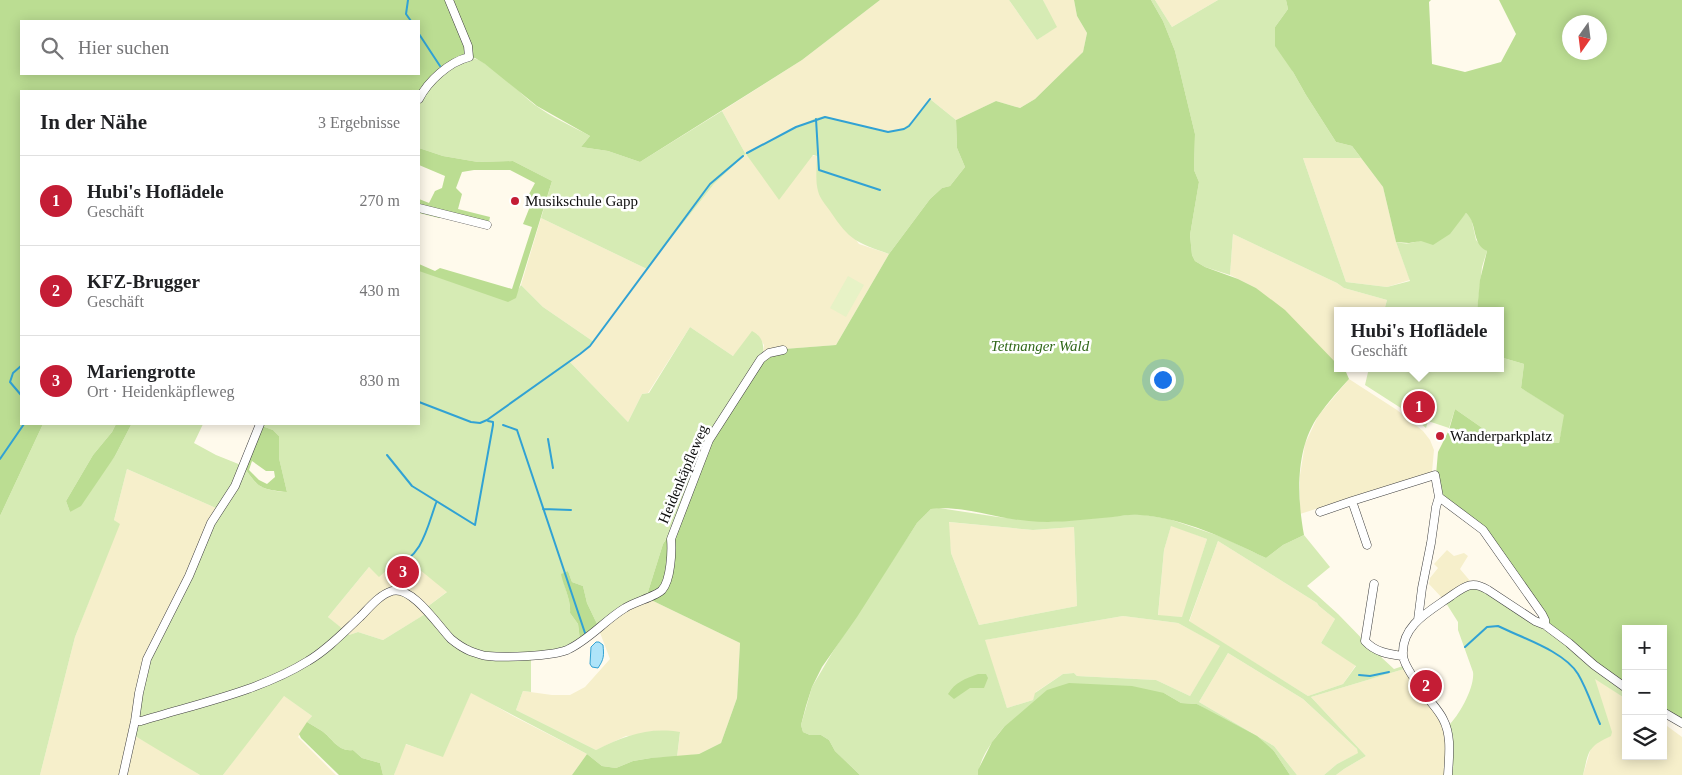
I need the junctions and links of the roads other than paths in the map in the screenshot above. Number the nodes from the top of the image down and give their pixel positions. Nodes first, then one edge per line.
1 (449, 0) edge
2 (420, 98) edge
3 (420, 208) edge
4 (487, 225) dead end
5 (783, 350) dead end
6 (260, 425) edge
7 (1439, 497) junction
8 (1352, 501) junction
9 (1320, 512) dead end
10 (1367, 545) dead end
11 (1374, 584) dead end
12 (1418, 620) junction
13 (1545, 625) junction
14 (1402, 656) junction
15 (1622, 685) edge
16 (1667, 714) edge
17 (135, 721) junction
18 (1682, 723) edge
19 (123, 775) edge
20 (1448, 775) edge

1 - 2 street
3 - 4 street
5 - 17 street, Heidenkäpfleweg
6 - 17 street
7 - 8 street
7 - 12 street
7 - 13 street
8 - 9 street
8 - 10 street
11 - 14 street
12 - 13 street
12 - 14 street
13 - 15 street
14 - 20 street
16 - 18 street
17 - 19 street

